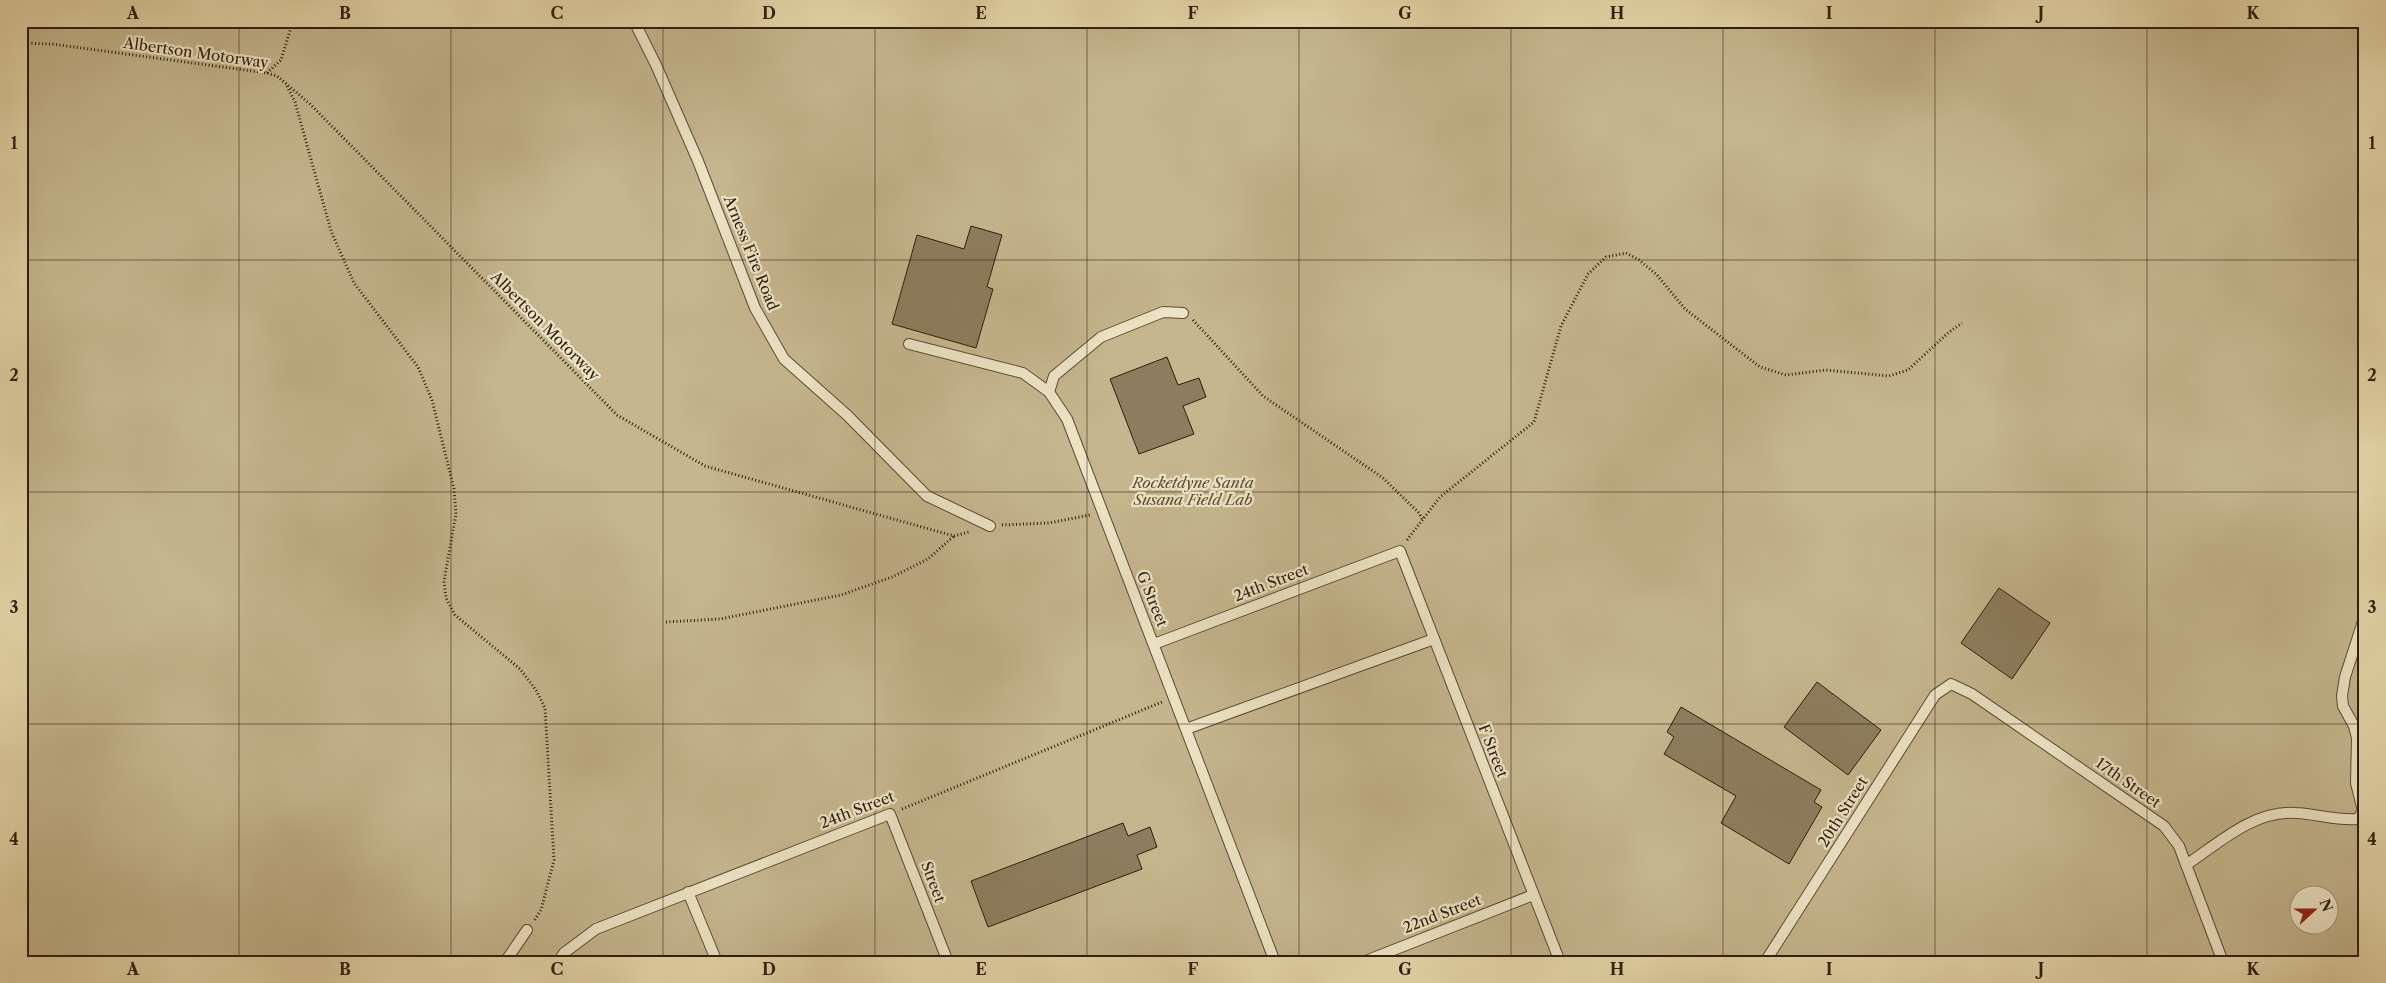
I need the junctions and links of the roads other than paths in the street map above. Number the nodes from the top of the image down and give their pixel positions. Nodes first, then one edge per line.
1 (634, 21) edge
2 (1183, 312) road end
3 (909, 344) dead end
4 (1049, 392) junction
5 (990, 526) road end
6 (1400, 551) joint
7 (2365, 614) edge
8 (1434, 639) junction
9 (1154, 644) junction
10 (1951, 684) joint
11 (1186, 729) junction
12 (890, 814) joint
13 (2186, 865) junction
14 (688, 892) junction
15 (1533, 895) junction
16 (527, 930) road end
17 (505, 962) edge
18 (558, 962) edge
19 (716, 962) edge
20 (948, 962) edge
21 (1275, 962) edge
22 (1363, 962) edge
23 (1560, 962) edge
24 (1765, 962) edge
25 (2223, 962) edge

1 - 5 lane, Arness Fire Road
2 - 4 lane
3 - 4 lane, G Street
4 - 9 lane, G Street
6 - 8 lane, F Street
6 - 9 lane, 24th Street
7 - 13 lane
8 - 11 lane
8 - 15 lane, F Street
9 - 11 lane, G Street
10 - 13 lane, 17th Street
10 - 24 lane, 20th Street
11 - 21 lane, G Street
12 - 14 lane, 24th Street
12 - 20 lane, Street
13 - 25 lane, 17th Street
14 - 18 lane, 24th Street
14 - 19 lane
15 - 22 lane, 22nd Street
15 - 23 lane, F Street
16 - 17 lane

